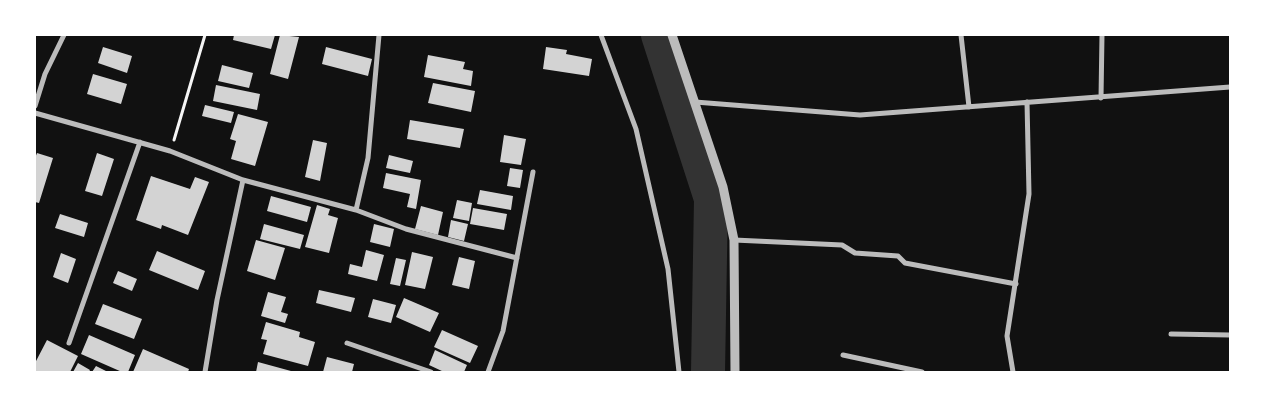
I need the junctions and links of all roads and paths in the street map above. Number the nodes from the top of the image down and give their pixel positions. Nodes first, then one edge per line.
1 (64, 35) edge
2 (205, 35) edge
3 (379, 35) edge
4 (601, 35) edge
5 (672, 35) edge
6 (961, 35) edge
7 (1102, 35) edge
8 (1230, 87) edge
9 (1101, 98) junction
10 (695, 102) junction
11 (1027, 102) junction
12 (35, 106) edge
13 (969, 107) junction
14 (35, 113) edge
15 (140, 142) junction
16 (170, 151) junction
17 (533, 172) dead end
18 (243, 180) junction
19 (356, 210) junction
20 (734, 240) junction
21 (517, 258) junction
22 (1016, 284) junction
23 (1171, 334) dead end
24 (1230, 335) edge
25 (68, 343) dead end
26 (347, 343) dead end
27 (843, 355) dead end
28 (205, 372) edge
29 (431, 372) edge
30 (488, 372) edge
31 (679, 372) edge
32 (735, 372) edge
33 (922, 372) edge
34 (1013, 372) edge

1 - 12 street
2 - 16 path
3 - 19 street
4 - 31 street
5 - 10 street
6 - 13 street
7 - 9 street
8 - 9 street
9 - 11 street
10 - 13 street
10 - 20 street
11 - 13 street
11 - 22 street
14 - 15 street
15 - 16 street
15 - 25 street
16 - 18 street
17 - 21 street
18 - 19 street
18 - 28 street
19 - 21 street
20 - 22 street
20 - 32 street
21 - 30 street
22 - 34 street
23 - 24 street
26 - 29 street
27 - 33 street

